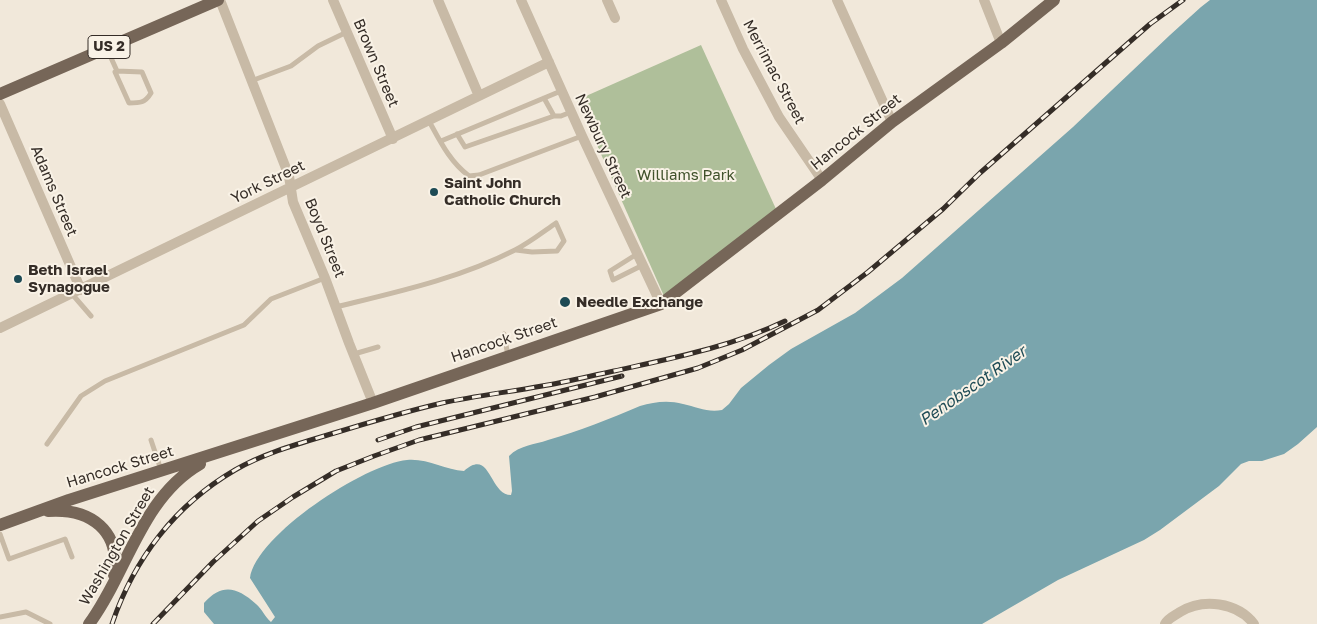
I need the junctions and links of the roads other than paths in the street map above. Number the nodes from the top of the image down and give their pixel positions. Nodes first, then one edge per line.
1 (219, 0) edge
2 (333, 0) edge
3 (438, 0) edge
4 (521, 0) edge
5 (607, 0) edge
6 (721, 0) edge
7 (837, 0) edge
8 (984, 0) edge
9 (1054, 0) edge
10 (615, 18) dead end
11 (346, 32) junction
12 (1001, 43) junction
13 (107, 48) junction
14 (548, 62) junction
15 (117, 70) junction
16 (251, 81) junction
17 (561, 91) junction
18 (0, 94) edge
19 (479, 96) junction
20 (544, 98) junction
21 (0, 104) edge
22 (571, 112) junction
23 (554, 116) junction
24 (429, 121) junction
25 (892, 122) junction
26 (457, 134) junction
27 (582, 136) junction
28 (392, 138) junction
29 (441, 141) junction
30 (822, 180) junction
31 (291, 188) junction
32 (516, 250) junction
33 (638, 254) junction
34 (643, 265) junction
35 (325, 278) junction
36 (76, 292) junction
37 (661, 304) junction
38 (335, 307) junction
39 (91, 316) dead end
40 (0, 328) edge
41 (504, 334) dead end
42 (378, 347) dead end
43 (354, 354) junction
44 (508, 356) junction
45 (374, 403) junction
46 (151, 440) dead end
47 (47, 444) dead end
48 (222, 452) junction
49 (162, 471) junction
50 (34, 512) junction
51 (0, 525) edge
52 (0, 534) edge
53 (72, 556) dead end
54 (112, 585) junction
55 (0, 617) edge
56 (50, 624) edge
57 (90, 624) edge
58 (1165, 624) edge
59 (1254, 624) edge

1 - 13 main road, US 2
1 - 16 street, Boyd Street
2 - 11 street, Brown Street
3 - 19 street
4 - 14 street, Newbury Street
5 - 10 street
6 - 30 street, Merrimac Street
7 - 25 street
8 - 12 street
9 - 12 main road, Hancock Street
11 - 16 lane
11 - 28 street, Brown Street
12 - 25 main road, Hancock Street
13 - 15 lane
13 - 18 main road, US 2
14 - 17 street, Newbury Street
14 - 19 street, York Street
15 - 15 lane
16 - 31 street, Boyd Street
17 - 20 lane
17 - 22 street, Newbury Street
19 - 24 street, York Street
20 - 23 lane
20 - 26 lane
21 - 36 street, Adams Street
22 - 23 lane
22 - 27 street, Newbury Street
23 - 26 lane
24 - 28 street, York Street
24 - 29 lane
25 - 30 main road, Hancock Street
26 - 29 lane
27 - 29 lane
27 - 33 street, Newbury Street
28 - 31 street, York Street
30 - 37 main road, Hancock Street
31 - 35 street, Boyd Street
31 - 36 street, York Street
32 - 32 lane
32 - 38 lane
33 - 34 street, Newbury Street
33 - 34 lane
34 - 37 street, Newbury Street
35 - 38 street, Boyd Street
35 - 47 lane
36 - 39 lane
36 - 40 street, York Street
37 - 44 main road, Hancock Street
38 - 43 street, Boyd Street
41 - 44 lane
42 - 43 lane
43 - 45 street, Boyd Street
44 - 45 main road, Hancock Street
45 - 48 main road, Hancock Street
46 - 49 lane
48 - 49 main road, Hancock Street
48 - 54 main road, Washington Street
49 - 50 main road, Hancock Street
50 - 51 main road, Hancock Street
50 - 54 main road
52 - 53 lane
54 - 57 main road, Washington Street
55 - 56 lane
58 - 59 street

